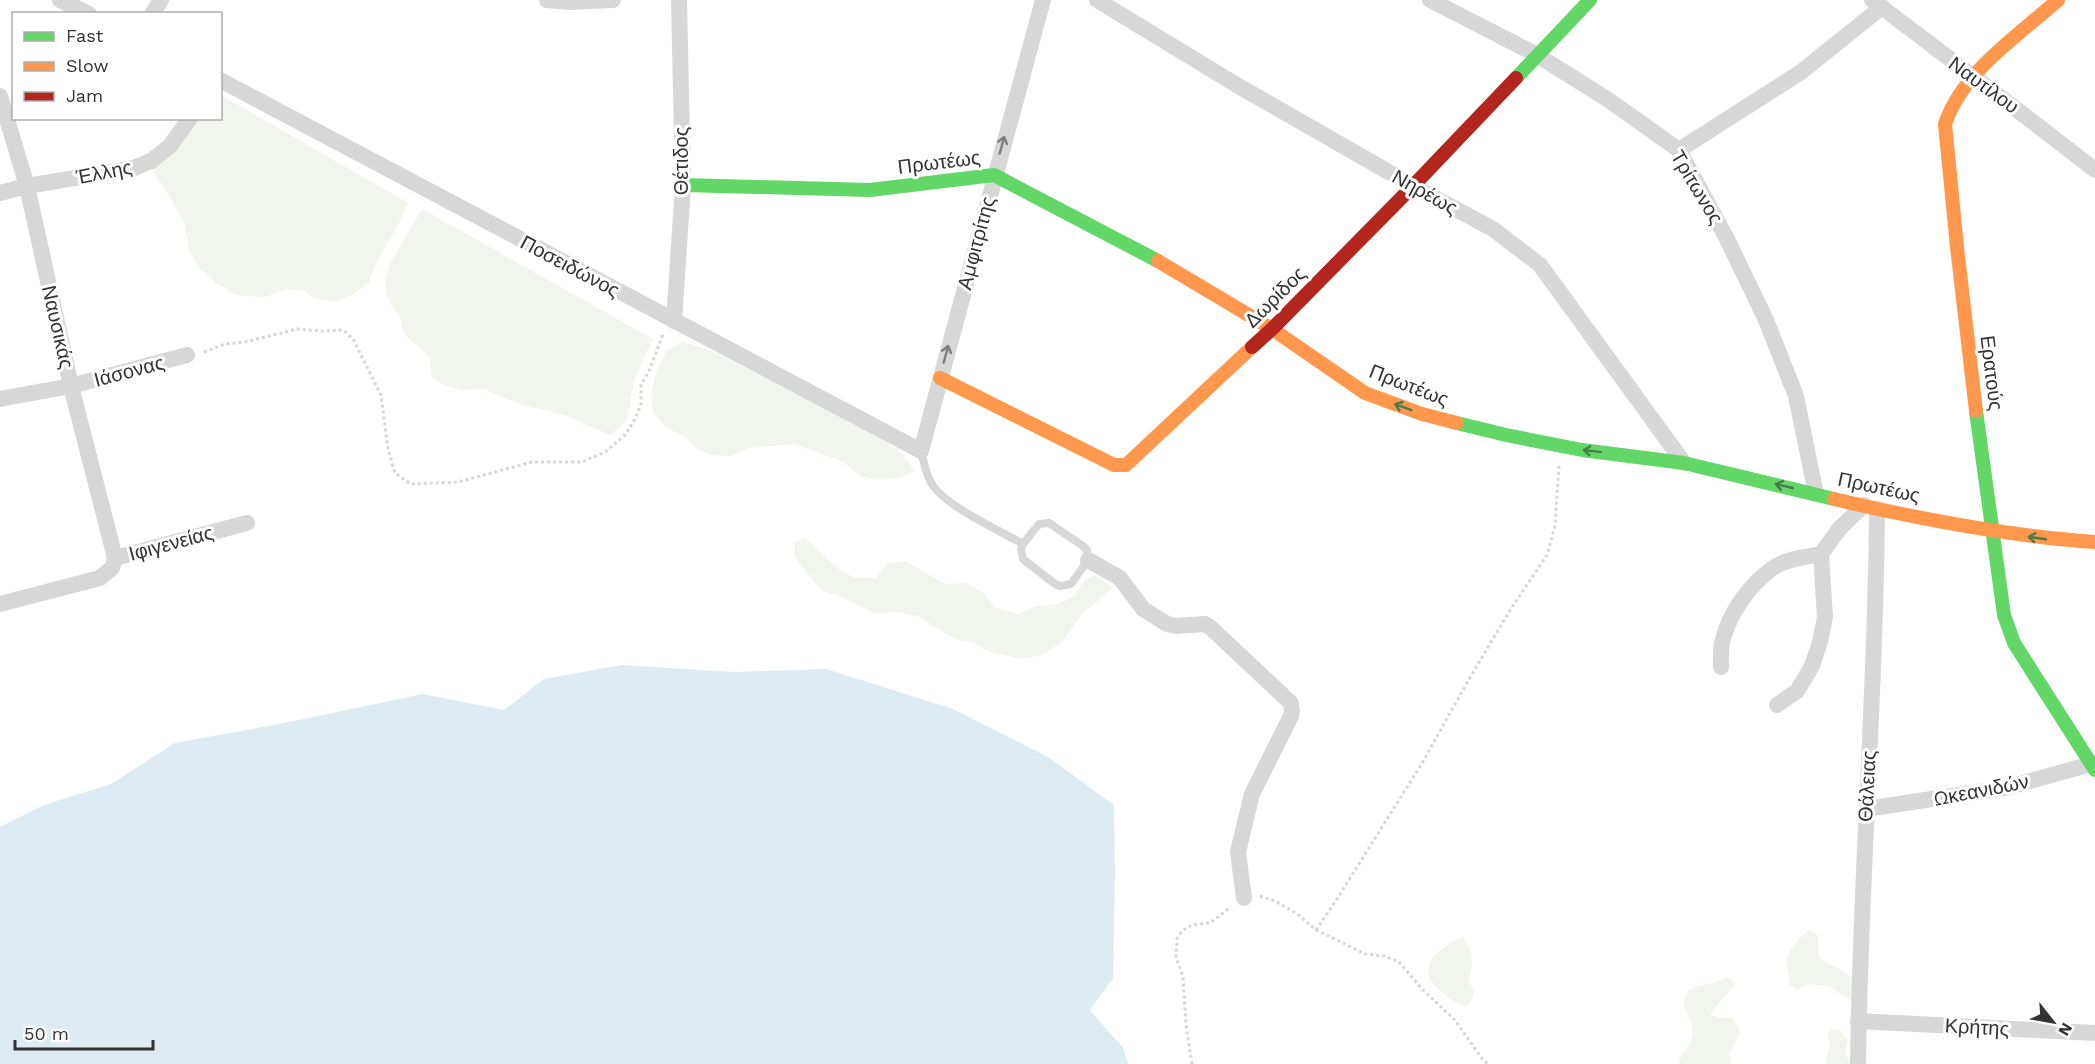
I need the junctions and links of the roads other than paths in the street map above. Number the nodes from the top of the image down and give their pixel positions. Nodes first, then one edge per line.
1 (60, 0) edge
2 (547, 0) edge
3 (613, 0) edge
4 (679, 0) edge
5 (1042, 0) edge
6 (1096, 0) edge
7 (1430, 0) edge
8 (1590, 0) edge
9 (2058, 0) edge
10 (1877, 4) edge
11 (85, 12) edge
12 (1537, 55) junction
13 (1973, 75) junction
14 (222, 82) edge
15 (0, 96) edge
16 (189, 120) edge
17 (1679, 150) junction
18 (2095, 170) edge
19 (994, 175) junction
20 (683, 185) junction
21 (27, 186) junction
22 (1413, 186) junction
23 (0, 193) edge
24 (674, 321) junction
25 (1272, 329) junction
26 (187, 355) road end
27 (940, 378) junction
28 (71, 386) junction
29 (0, 399) edge
30 (921, 451) junction
31 (1684, 463) junction
32 (1816, 494) junction
33 (1870, 507) junction
34 (247, 522) dead end
35 (1992, 529) junction
36 (2095, 542) edge
37 (1023, 544) junction
38 (1821, 554) junction
39 (116, 558) junction
40 (1088, 560) junction
41 (0, 604) edge
42 (1721, 667) dead end
43 (1777, 705) dead end
44 (2094, 766) edge
45 (1866, 809) junction
46 (1244, 898) road end
47 (1858, 1021) junction
48 (2095, 1033) edge
49 (1858, 1064) edge

1 - 11 street
2 - 3 street
4 - 20 street, Θέτιδος
19 -> 5 street, Αμφιτρίτης
6 - 22 street, Νηρέως
7 - 12 street, Τρίτωνος
8 - 12 street, Δωρίδος
9 - 13 street, Ερατούς
10 - 13 street, Ναυτίλου
10 - 17 street
12 - 17 street, Τρίτωνος
12 - 22 street, Δωρίδος
13 - 18 street, Ναυτίλου
13 - 35 street, Ερατούς
14 - 24 street, Ποσειδώνος
15 - 21 street, Ναυσικάς
16 - 21 street, Έλλης
17 - 32 street, Τρίτωνος
19 - 20 street, Πρωτέως
19 - 25 street, Πρωτέως
27 -> 19 street, Αμφιτρίτης
20 - 24 street, Θέτιδος
21 - 23 street, Έλλης
21 - 28 street, Ναυσικάς
22 - 25 street, Δωρίδος
22 - 31 street, Νηρέως
24 - 30 street, Ποσειδώνος
25 - 27 street, Δωρίδος
31 -> 25 street, Πρωτέως
26 - 28 street, Ιάσονας
27 - 30 street, Αμφιτρίτης
28 - 29 street, Ιάσονας
28 - 39 street, Ναυσικάς
30 - 37 lane
32 -> 31 street, Πρωτέως
32 - 33 street, Πρωτέως
33 - 35 street, Πρωτέως
33 - 38 street
33 - 45 street, Θάλειας
34 - 39 street, Ιφιγενείας
36 -> 35 street, Πρωτέως
35 - 44 street, Ερατούς
37 - 40 lane
37 - 40 lane
38 - 42 street
38 - 43 street
39 - 41 street, Ιφιγενείας
40 - 46 street
44 - 45 street, Ωκεανιδών
45 - 47 street, Θάλειας
47 - 48 street, Κρήτης
47 - 49 street, Θάλειας

